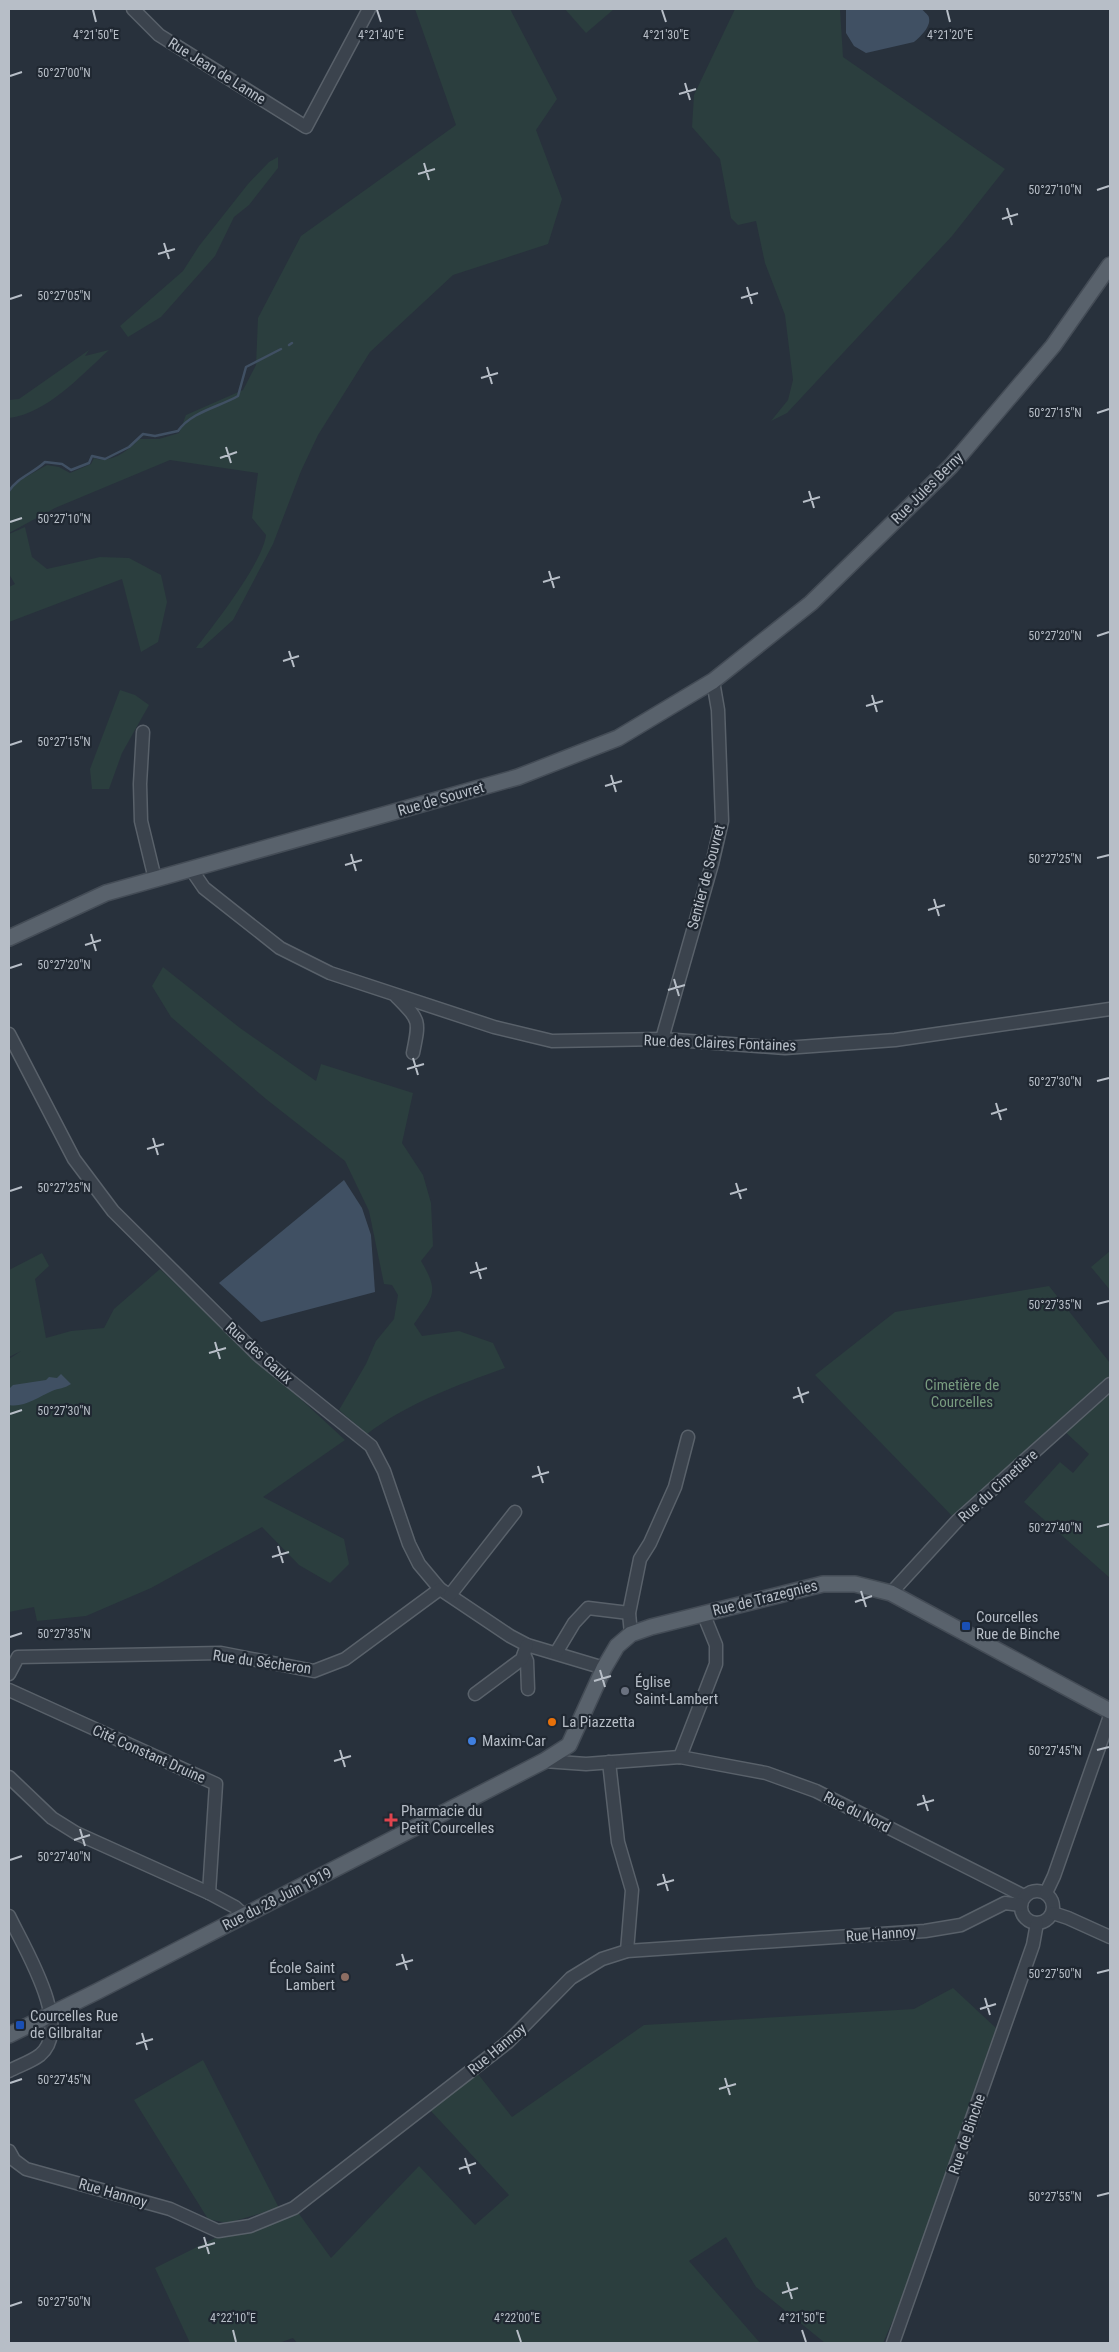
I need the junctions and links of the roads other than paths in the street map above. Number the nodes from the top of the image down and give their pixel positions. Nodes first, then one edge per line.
1 (133, 9) edge
2 (369, 9) edge
3 (1110, 265) edge
4 (713, 681) junction
5 (143, 732) dead end
6 (191, 869) junction
7 (155, 879) junction
8 (9, 938) edge
9 (394, 994) junction
10 (1110, 1009) edge
11 (9, 1034) edge
12 (662, 1039) junction
13 (412, 1053) dead end
14 (1110, 1384) edge
15 (688, 1437) dead end
16 (515, 1512) dead end
17 (445, 1592) junction
18 (891, 1593) junction
19 (629, 1613) junction
20 (703, 1613) junction
21 (631, 1634) junction
22 (526, 1649) junction
23 (556, 1653) junction
24 (604, 1668) junction
25 (9, 1674) edge
26 (528, 1689) dead end
27 (9, 1690) edge
28 (475, 1694) dead end
29 (1110, 1711) edge
30 (1110, 1716) edge
31 (680, 1757) junction
32 (544, 1762) junction
33 (609, 1762) junction
34 (9, 1777) edge
35 (1046, 1893) junction
36 (209, 1894) junction
37 (1022, 1900) junction
38 (1053, 1913) junction
39 (244, 1915) junction
40 (9, 1916) edge
41 (1037, 1924) junction
42 (1110, 1937) edge
43 (627, 1951) junction
44 (51, 2014) junction
45 (9, 2035) edge
46 (9, 2070) edge
47 (9, 2151) edge
48 (892, 2343) edge

1 - 2 street, Rue Jean de Lanne
3 - 4 main road, Rue Jules Berny
4 - 6 main road, Rue de Souvret
4 - 12 street, Sentier de Souvret
5 - 7 street
6 - 7 main road, Rue de Souvret
6 - 9 street, Rue des Claires Fontaines
7 - 8 main road, Rue de Souvret
9 - 12 street, Rue des Claires Fontaines
9 - 13 street, Rue des Claires Fontaines
10 - 12 street, Rue des Claires Fontaines
11 - 17 street, Rue des Gaulx
14 - 18 street, Rue du Cimetière
15 - 19 street
16 - 17 street
17 - 22 street, Rue des Gaulx
17 - 25 street, Rue du Sécheron
18 - 20 main road, Rue de Trazegnies
18 - 29 main road, Rue de Trazegnies
19 - 21 street
19 - 23 street
20 - 21 main road, Rue de Trazegnies
20 - 31 street
21 - 24 main road, Rue du 28 Juin 1919
22 - 23 street, Rue des Gaulx
22 - 26 street
22 - 28 street
23 - 24 street, Rue des Gaulx
24 - 32 main road, Rue du 28 Juin 1919
27 - 36 street, Cité Constant Druine
30 - 35 street
31 - 33 street, Rue du Nord
31 - 37 street, Rue du Nord
32 - 33 street, Rue du Nord
32 - 39 main road, Rue du 28 Juin 1919
33 - 43 street
34 - 36 street
35 - 37 street
35 - 38 street
36 - 39 street
37 - 41 street
37 - 43 street, Rue Hannoy
38 - 41 street
38 - 42 street
39 - 44 main road, Rue du 28 Juin 1919
40 - 44 street
41 - 48 street, Rue de Binche
43 - 47 street, Rue Hannoy
44 - 45 main road, Rue du 28 Juin 1919
44 - 46 street

